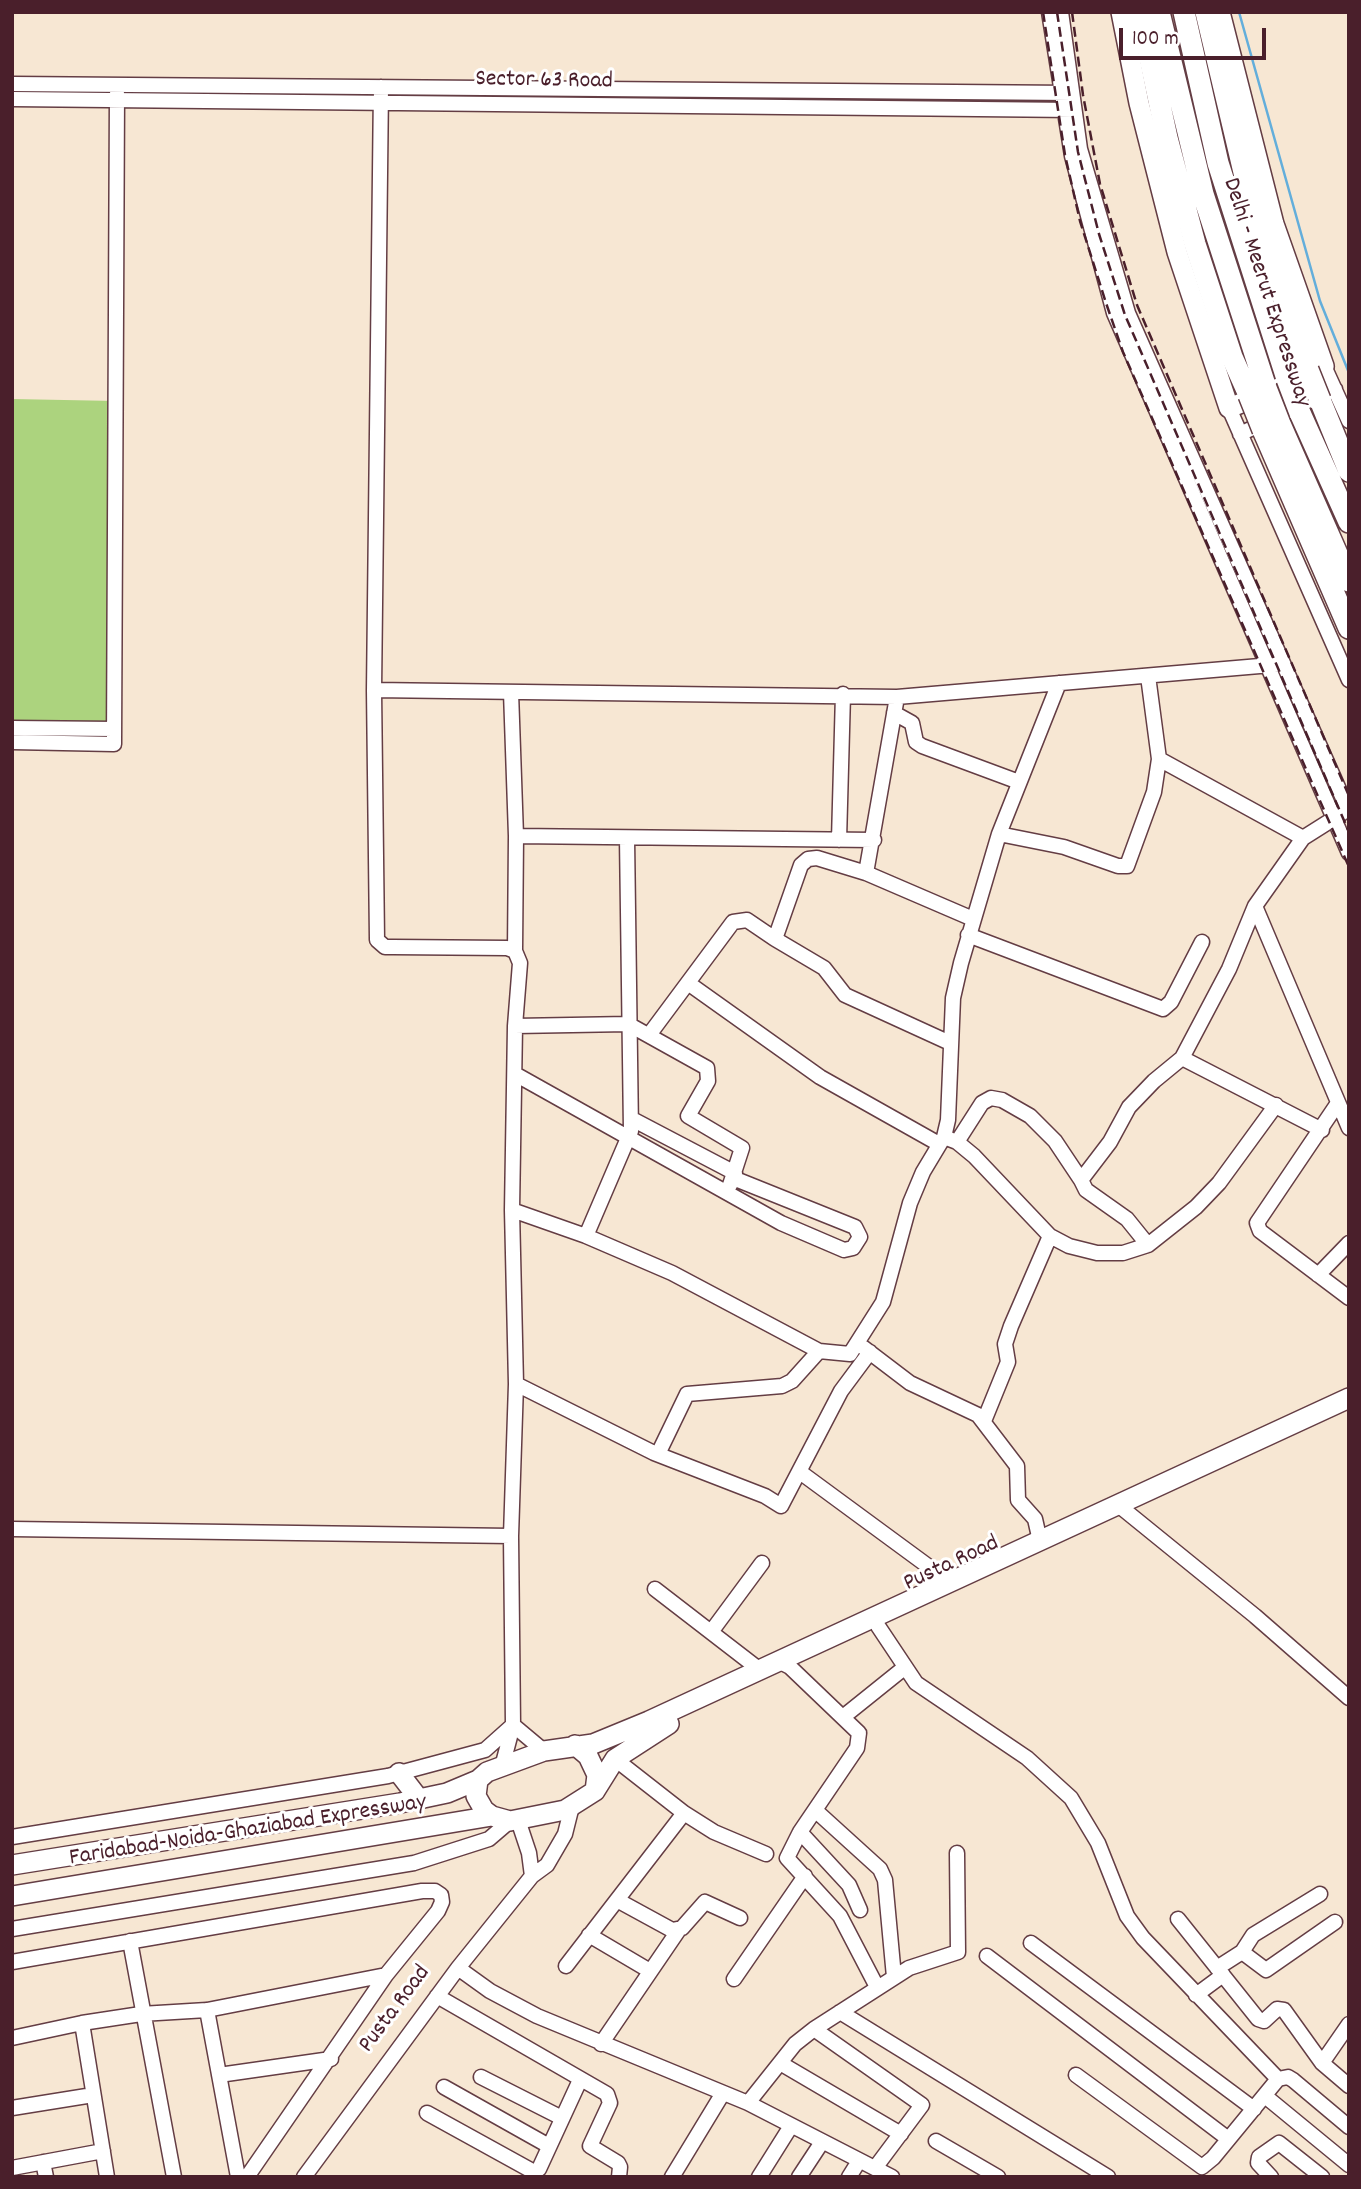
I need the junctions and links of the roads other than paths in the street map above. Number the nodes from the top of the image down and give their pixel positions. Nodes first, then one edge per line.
1 (1049, 12) edge
2 (1061, 12) edge
3 (1121, 12) edge
4 (1140, 12) edge
5 (1159, 12) edge
6 (1184, 12) edge
7 (1206, 12) edge
8 (1220, 12) edge
9 (12, 84) edge
10 (117, 84) junction
11 (381, 88) junction
12 (1066, 94) junction
13 (1012, 95) junction
14 (12, 99) edge
15 (117, 100) junction
16 (381, 103) junction
17 (1013, 110) junction
18 (1068, 110) junction
19 (1316, 368) junction
20 (1258, 391) junction
21 (1327, 395) junction
22 (1229, 408) junction
23 (1349, 421) edge
24 (1272, 427) junction
25 (1240, 434) junction
26 (1349, 471) edge
27 (1349, 522) edge
28 (1349, 581) edge
29 (1349, 628) edge
30 (1283, 664) junction
31 (1266, 666) junction
32 (1149, 676) junction
33 (1349, 680) edge
34 (1059, 684) junction
35 (374, 690) junction
36 (511, 692) junction
37 (843, 694) junction
38 (897, 697) junction
39 (894, 713) junction
40 (12, 728) edge
41 (114, 736) junction
42 (12, 742) edge
43 (1160, 759) junction
44 (1019, 782) junction
45 (1348, 810) edge
46 (1333, 818) junction
47 (999, 834) junction
48 (516, 835) junction
49 (627, 838) junction
50 (1303, 838) junction
51 (839, 840) junction
52 (874, 840) junction
53 (1349, 853) edge
54 (866, 873) junction
55 (1255, 906) junction
56 (973, 919) junction
57 (968, 935) junction
58 (775, 939) junction
59 (1202, 942) dead end
60 (515, 951) junction
61 (688, 983) junction
62 (628, 1024) junction
63 (515, 1026) junction
64 (649, 1035) junction
65 (950, 1044) junction
66 (1182, 1058) junction
67 (515, 1074) junction
68 (1338, 1103) junction
69 (1276, 1105) junction
70 (632, 1119) junction
71 (1349, 1128) edge
72 (1322, 1130) junction
73 (628, 1139) junction
74 (947, 1141) junction
75 (734, 1175) junction
76 (1081, 1180) junction
77 (727, 1193) junction
78 (512, 1210) junction
79 (586, 1236) junction
80 (1050, 1236) junction
81 (1349, 1242) edge
82 (1149, 1245) junction
83 (1318, 1275) junction
84 (1349, 1298) edge
85 (858, 1343) junction
86 (819, 1351) junction
87 (870, 1352) junction
88 (516, 1384) junction
89 (1349, 1398) edge
90 (1349, 1408) edge
91 (984, 1421) junction
92 (654, 1453) junction
93 (800, 1472) junction
94 (1121, 1508) junction
95 (12, 1529) edge
96 (511, 1536) junction
97 (1040, 1541) junction
98 (762, 1563) dead end
99 (951, 1583) junction
100 (655, 1589) dead end
101 (878, 1626) junction
102 (711, 1632) junction
103 (784, 1664) junction
104 (904, 1668) junction
105 (760, 1670) junction
106 (1349, 1698) edge
107 (843, 1717) junction
108 (513, 1725) junction
109 (628, 1730) joint
110 (575, 1745) junction
111 (544, 1751) junction
112 (615, 1759) junction
113 (502, 1767) junction
114 (399, 1773) junction
115 (478, 1780) junction
116 (595, 1791) junction
117 (419, 1799) junction
118 (572, 1806) junction
119 (815, 1810) junction
120 (684, 1813) junction
121 (507, 1819) junction
122 (800, 1832) junction
123 (12, 1837) edge
124 (957, 1853) dead end
125 (766, 1854) dead end
126 (12, 1866) edge
127 (532, 1876) junction
128 (805, 1877) junction
129 (1320, 1894) dead end
130 (12, 1896) edge
131 (617, 1900) junction
132 (860, 1910) dead end
133 (740, 1918) dead end
134 (1178, 1919) dead end
135 (1335, 1922) dead end
136 (12, 1929) edge
137 (678, 1931) junction
138 (589, 1935) junction
139 (130, 1941) junction
140 (1031, 1943) dead end
141 (1242, 1952) junction
142 (987, 1956) dead end
143 (12, 1962) edge
144 (566, 1966) dead end
145 (458, 1968) junction
146 (650, 1971) junction
147 (1220, 1972) junction
148 (386, 1975) junction
149 (894, 1977) junction
150 (734, 1979) dead end
151 (877, 1987) junction
152 (1196, 1994) junction
153 (437, 1996) junction
154 (207, 2010) junction
155 (840, 2011) junction
156 (141, 2014) junction
157 (82, 2023) junction
158 (1349, 2024) edge
159 (814, 2029) junction
160 (12, 2038) edge
161 (601, 2044) junction
162 (331, 2059) junction
163 (780, 2063) junction
164 (1322, 2063) junction
165 (1076, 2074) dead end
166 (219, 2075) junction
167 (481, 2077) dead end
168 (1278, 2079) junction
169 (580, 2080) junction
170 (1349, 2086) edge
171 (444, 2087) dead end
172 (723, 2093) junction
173 (93, 2095) junction
174 (1265, 2096) junction
175 (748, 2104) junction
176 (12, 2108) edge
177 (1254, 2109) junction
178 (427, 2113) dead end
179 (562, 2118) junction
180 (791, 2126) junction
181 (1349, 2127) edge
182 (901, 2134) junction
183 (1227, 2138) junction
184 (936, 2141) dead end
185 (822, 2142) junction
186 (549, 2146) junction
187 (103, 2151) junction
188 (859, 2161) junction
189 (1349, 2165) edge
190 (12, 2168) edge
191 (875, 2168) junction
192 (45, 2170) edge
193 (107, 2177) edge
194 (174, 2177) edge
195 (238, 2177) edge
196 (247, 2177) edge
197 (304, 2177) edge
198 (619, 2177) edge
199 (672, 2177) edge
200 (759, 2177) edge
201 (799, 2177) edge
202 (849, 2177) edge
203 (892, 2177) edge
204 (998, 2177) edge
205 (1108, 2177) edge
206 (1271, 2177) edge
207 (1322, 2177) edge

1 - 12 street
2 - 12 street
3 - 22 main road
4 - 20 highway
5 - 20 highway, Delhi - Meerut Expressway
6 - 27 highway, Delhi - Meerut Expressway, bridge
7 - 19 highway
8 - 19 main road
9 - 10 street, Sector 63 Road
10 - 11 street, Sector 63 Road
10 - 15 street
11 - 13 street, Sector 63 Road
11 - 16 street
12 - 13 street, Sector 63 Road
12 - 18 street
13 - 17 street
14 - 15 street, Sector 63 Road
15 - 16 street, Sector 63 Road
15 - 41 street
16 - 17 street, Sector 63 Road
16 - 35 street
17 - 18 street, Sector 63 Road
18 - 30 street
18 - 31 street
19 - 21 highway, bridge
19 - 22 main road
20 - 24 highway, Delhi - Meerut Expressway, bridge
21 - 23 street
21 - 25 street
21 - 26 highway
22 - 25 street
24 - 28 highway, Delhi - Meerut Expressway
24 - 29 highway
25 - 33 street
30 - 31 street
30 - 45 street
31 - 32 street
31 - 46 street
32 - 34 street
32 - 43 street
34 - 38 street
34 - 44 street
35 - 36 street
35 - 60 street
36 - 37 street
36 - 48 street
37 - 38 street
37 - 51 street
38 - 39 street
39 - 44 street
39 - 52 street
40 - 41 street
41 - 42 street
43 - 47 street
43 - 50 street
44 - 47 street
45 - 46 street
46 - 50 street
46 - 53 street
47 - 56 street
48 - 49 street
48 - 60 street
49 - 51 street
49 - 62 street
50 - 55 street
51 - 52 street
52 - 54 street
54 - 56 street
54 - 58 street
55 - 66 street
55 - 68 street
56 - 57 street
57 - 59 street
57 - 65 street
58 - 61 street
58 - 65 street
60 - 63 street
61 - 64 street
61 - 74 street
62 - 63 street
62 - 64 street
62 - 70 street
63 - 67 street
64 - 75 street
65 - 74 street
66 - 69 street
66 - 76 street
67 - 73 street
67 - 78 street
68 - 71 street
68 - 72 street
69 - 72 street
69 - 82 street
70 - 73 street
70 - 75 street
72 - 83 street
73 - 77 street
73 - 79 street
74 - 76 street
74 - 80 street
74 - 85 street
75 - 77 street
75 - 77 street
76 - 82 street
78 - 79 street
78 - 88 street
79 - 86 street
80 - 82 street
80 - 91 street
81 - 83 street
83 - 84 street
85 - 86 street
85 - 87 street
86 - 92 street
87 - 91 street
87 - 93 street
88 - 92 street
88 - 96 street
89 - 94 main road, Pusta Road
90 - 94 main road, Pusta Road
91 - 97 street
92 - 93 street
93 - 99 street
94 - 97 main road, Pusta Road
94 - 101 main road, Pusta Road
94 - 106 street
95 - 96 street
96 - 108 street
97 - 99 main road, Pusta Road
98 - 102 street
99 - 103 main road, Pusta Road
100 - 102 street
101 - 103 main road, Pusta Road
101 - 104 street
102 - 105 street
103 - 105 main road, Pusta Road
103 - 107 street
103 - 112 main road, Pusta Road
104 - 107 street
104 - 152 street
105 - 109 main road, Pusta Road
107 - 119 street
108 - 111 street
108 - 113 street
108 - 114 street
109 - 110 main road, Faridabad-Noida-Ghaziabad Expressway
110 - 111 main road, Faridabad-Noida-Ghaziabad Expressway
110 - 116 main road
111 - 113 main road, Faridabad-Noida-Ghaziabad Expressway
112 - 116 main road, Pusta Road
112 - 120 street
113 - 115 main road, Faridabad-Noida-Ghaziabad Expressway
114 - 117 main road
114 - 123 street
115 - 117 main road, Faridabad-Noida-Ghaziabad Expressway
115 - 121 main road
116 - 118 main road, Faridabad-Noida-Ghaziabad Expressway
117 - 126 main road, Faridabad-Noida-Ghaziabad Expressway
118 - 121 main road, Faridabad-Noida-Ghaziabad Expressway
118 - 127 street, Pusta Road
119 - 122 street
119 - 149 street
120 - 125 street
120 - 131 street
121 - 127 street
121 - 130 main road, Faridabad-Noida-Ghaziabad Expressway
121 - 136 street
122 - 128 street
122 - 132 street
124 - 149 street
127 - 145 street, Pusta Road
128 - 150 street
128 - 151 street
129 - 141 street
131 - 137 street
131 - 138 street
133 - 137 street
134 - 147 street
135 - 141 street
137 - 146 street
138 - 144 street
138 - 146 street
139 - 143 street
139 - 148 street
139 - 156 street
140 - 177 street
141 - 147 street
142 - 183 street
145 - 153 street, Pusta Road
145 - 161 street
146 - 161 street
147 - 152 street
147 - 164 street
148 - 154 street
148 - 162 street
149 - 151 street
151 - 155 street
152 - 168 street
153 - 169 street
153 - 197 street, Pusta Road
154 - 156 street
154 - 166 street
155 - 159 street
155 - 205 street
156 - 157 street
156 - 194 street
157 - 160 street
157 - 173 street
158 - 164 street
159 - 163 street
159 - 182 street
161 - 172 street
162 - 166 street
162 - 196 street
163 - 175 street
163 - 182 street
164 - 170 street
165 - 183 street
166 - 195 street
167 - 179 street
168 - 174 street
168 - 181 street
169 - 179 street
169 - 198 street
171 - 186 street
172 - 175 street
172 - 199 street
173 - 176 street
173 - 187 street
174 - 177 street
174 - 189 street
175 - 180 street
177 - 183 street
178 - 186 street
179 - 186 street
180 - 185 street
180 - 200 street
182 - 191 street
184 - 204 street
185 - 188 street
185 - 201 street
187 - 192 street
187 - 193 street
188 - 191 street
188 - 202 street
190 - 192 street
191 - 203 street
206 - 207 street

